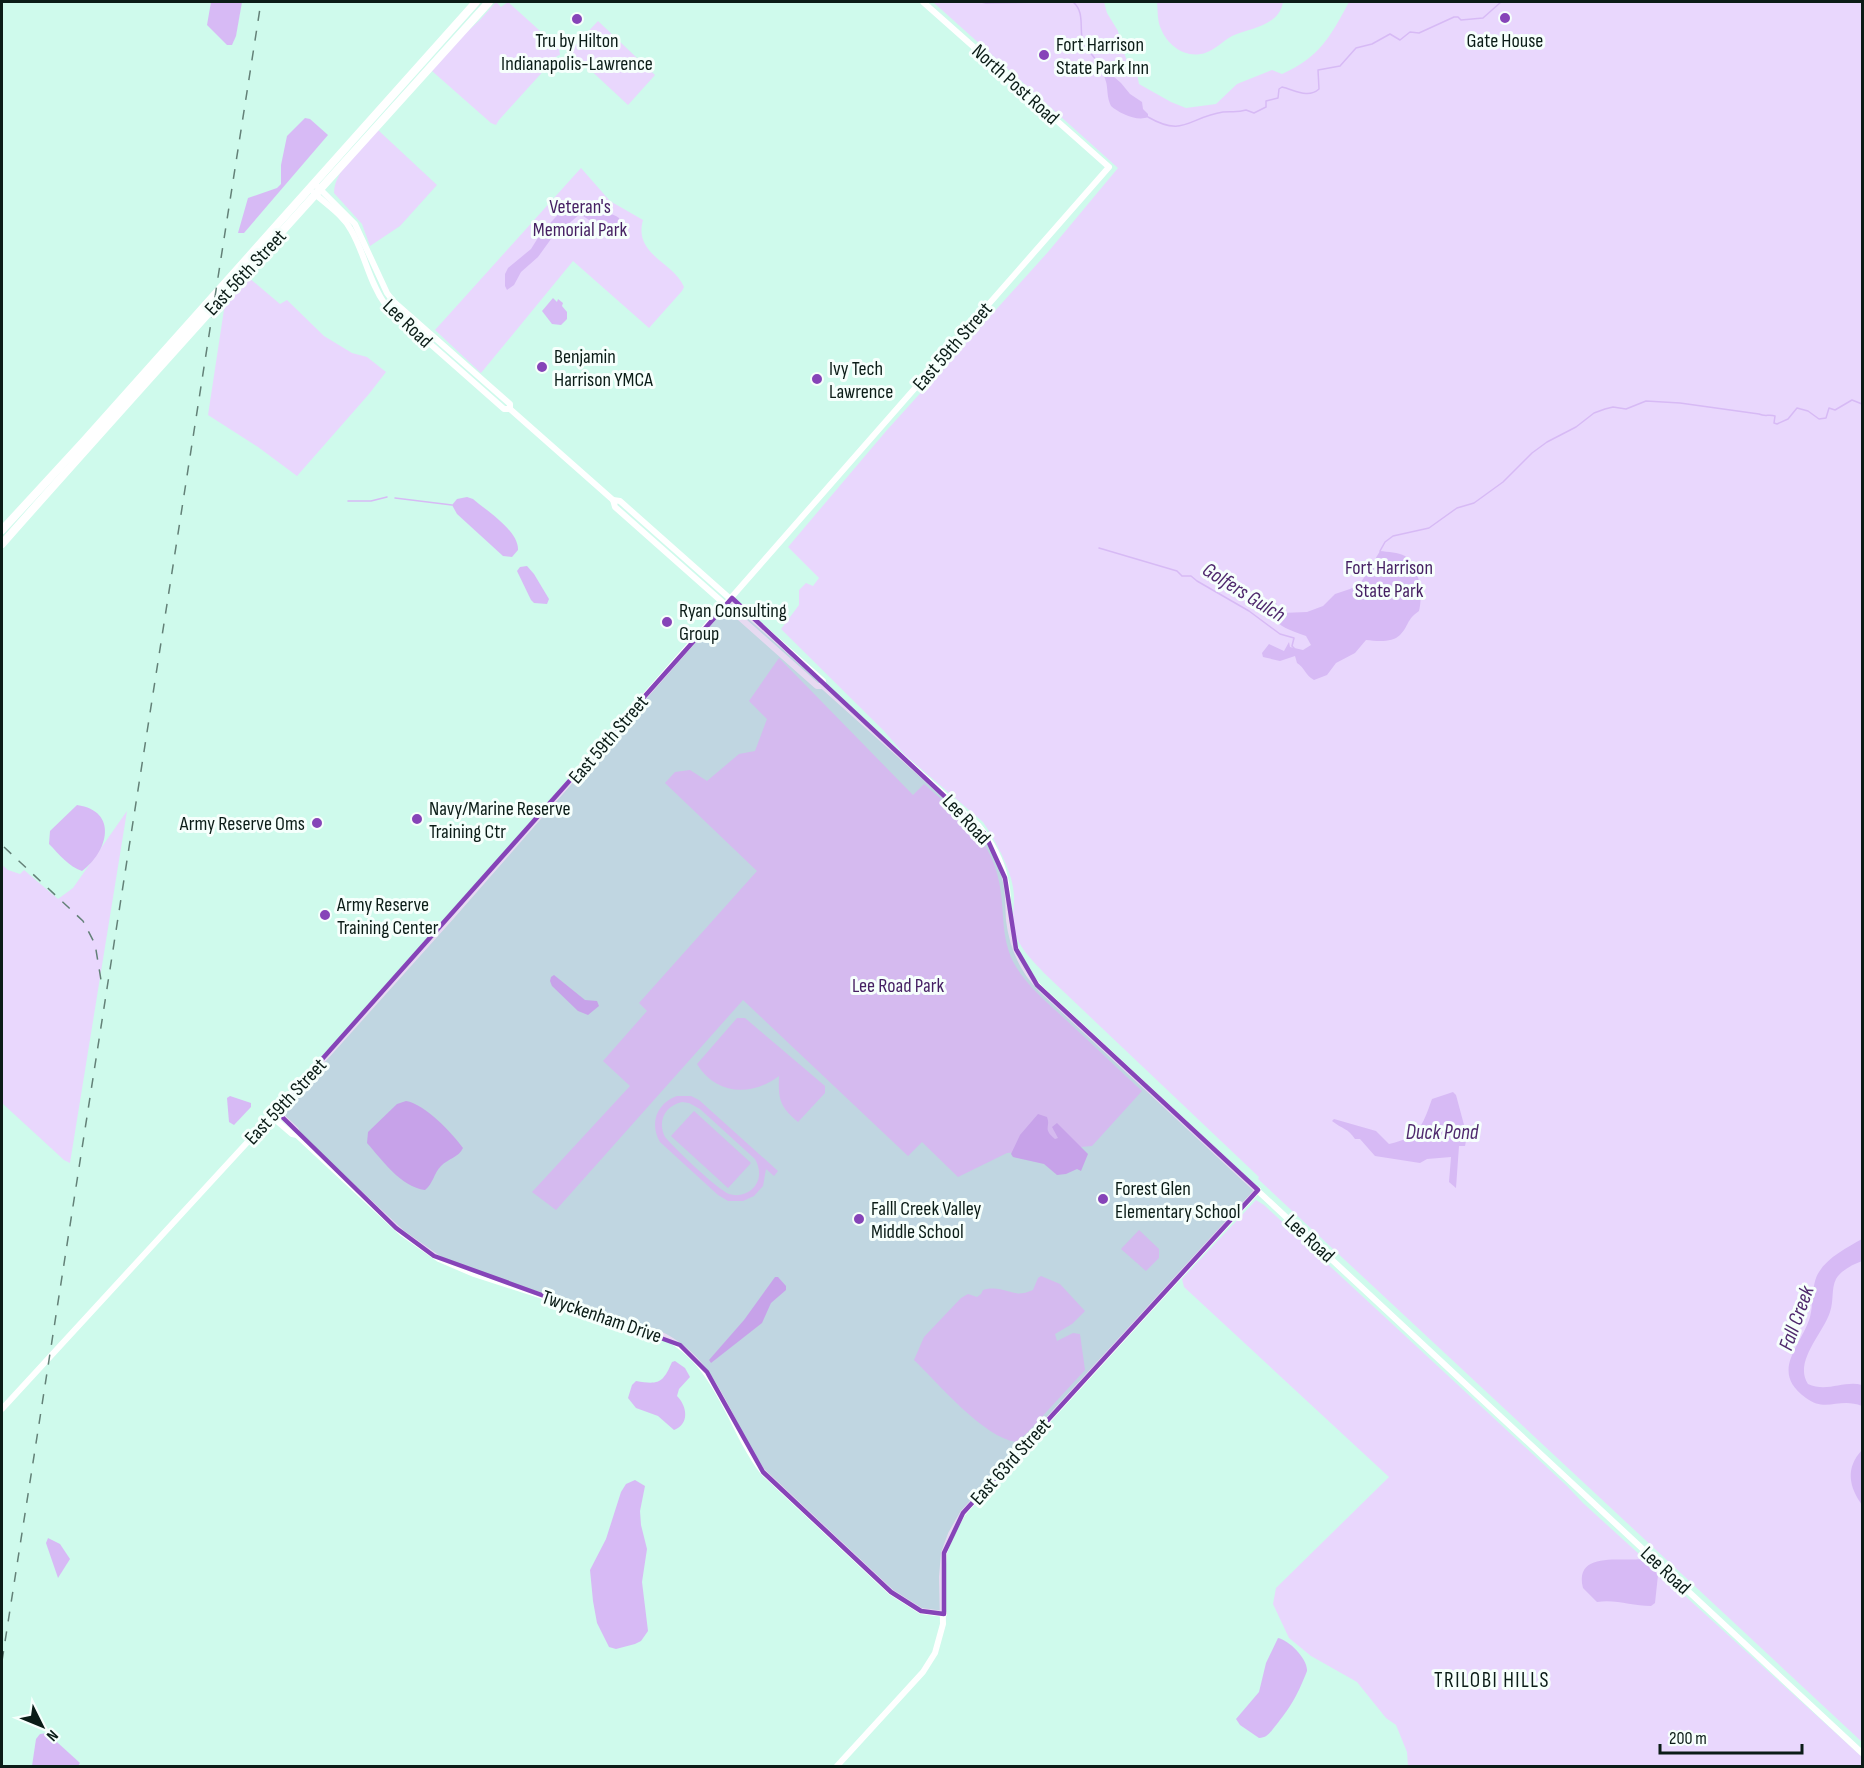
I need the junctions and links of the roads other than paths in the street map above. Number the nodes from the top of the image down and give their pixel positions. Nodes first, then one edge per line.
1 (477, 2) edge
2 (489, 2) edge
3 (923, 2) edge
4 (453, 28) junction
5 (423, 76) junction
6 (1109, 167) joint
7 (311, 186) junction
8 (318, 192) junction
9 (613, 500) junction
10 (2, 530) edge
11 (2, 544) edge
12 (732, 598) junction
13 (726, 605) junction
14 (823, 686) junction
15 (274, 1113) junction
16 (1257, 1190) junction
17 (2, 1409) edge
18 (944, 1614) junction
19 (1863, 1752) edge
20 (837, 1767) edge

1 - 4 main road, East 56th Street
2 - 5 main road, East 56th Street
3 - 6 street, North Post Road
4 - 5 main road
4 - 7 main road, East 56th Street
5 - 8 main road, East 56th Street
6 - 12 street, East 59th Street
7 - 8 street, Lee Road
7 - 10 main road, East 56th Street
8 - 9 street, Lee Road
8 - 11 main road, East 56th Street
9 - 12 street, Lee Road
9 - 13 street, Lee Road
12 - 13 street, East 59th Street
12 - 14 street, Lee Road
13 - 14 street, Lee Road
13 - 15 street, East 59th Street
14 - 16 street, Lee Road
15 - 17 street, East 59th Street
15 - 18 street, Twyckenham Drive
16 - 18 street, East 63rd Street
16 - 19 street, Lee Road
18 - 20 street, East 63rd Street

